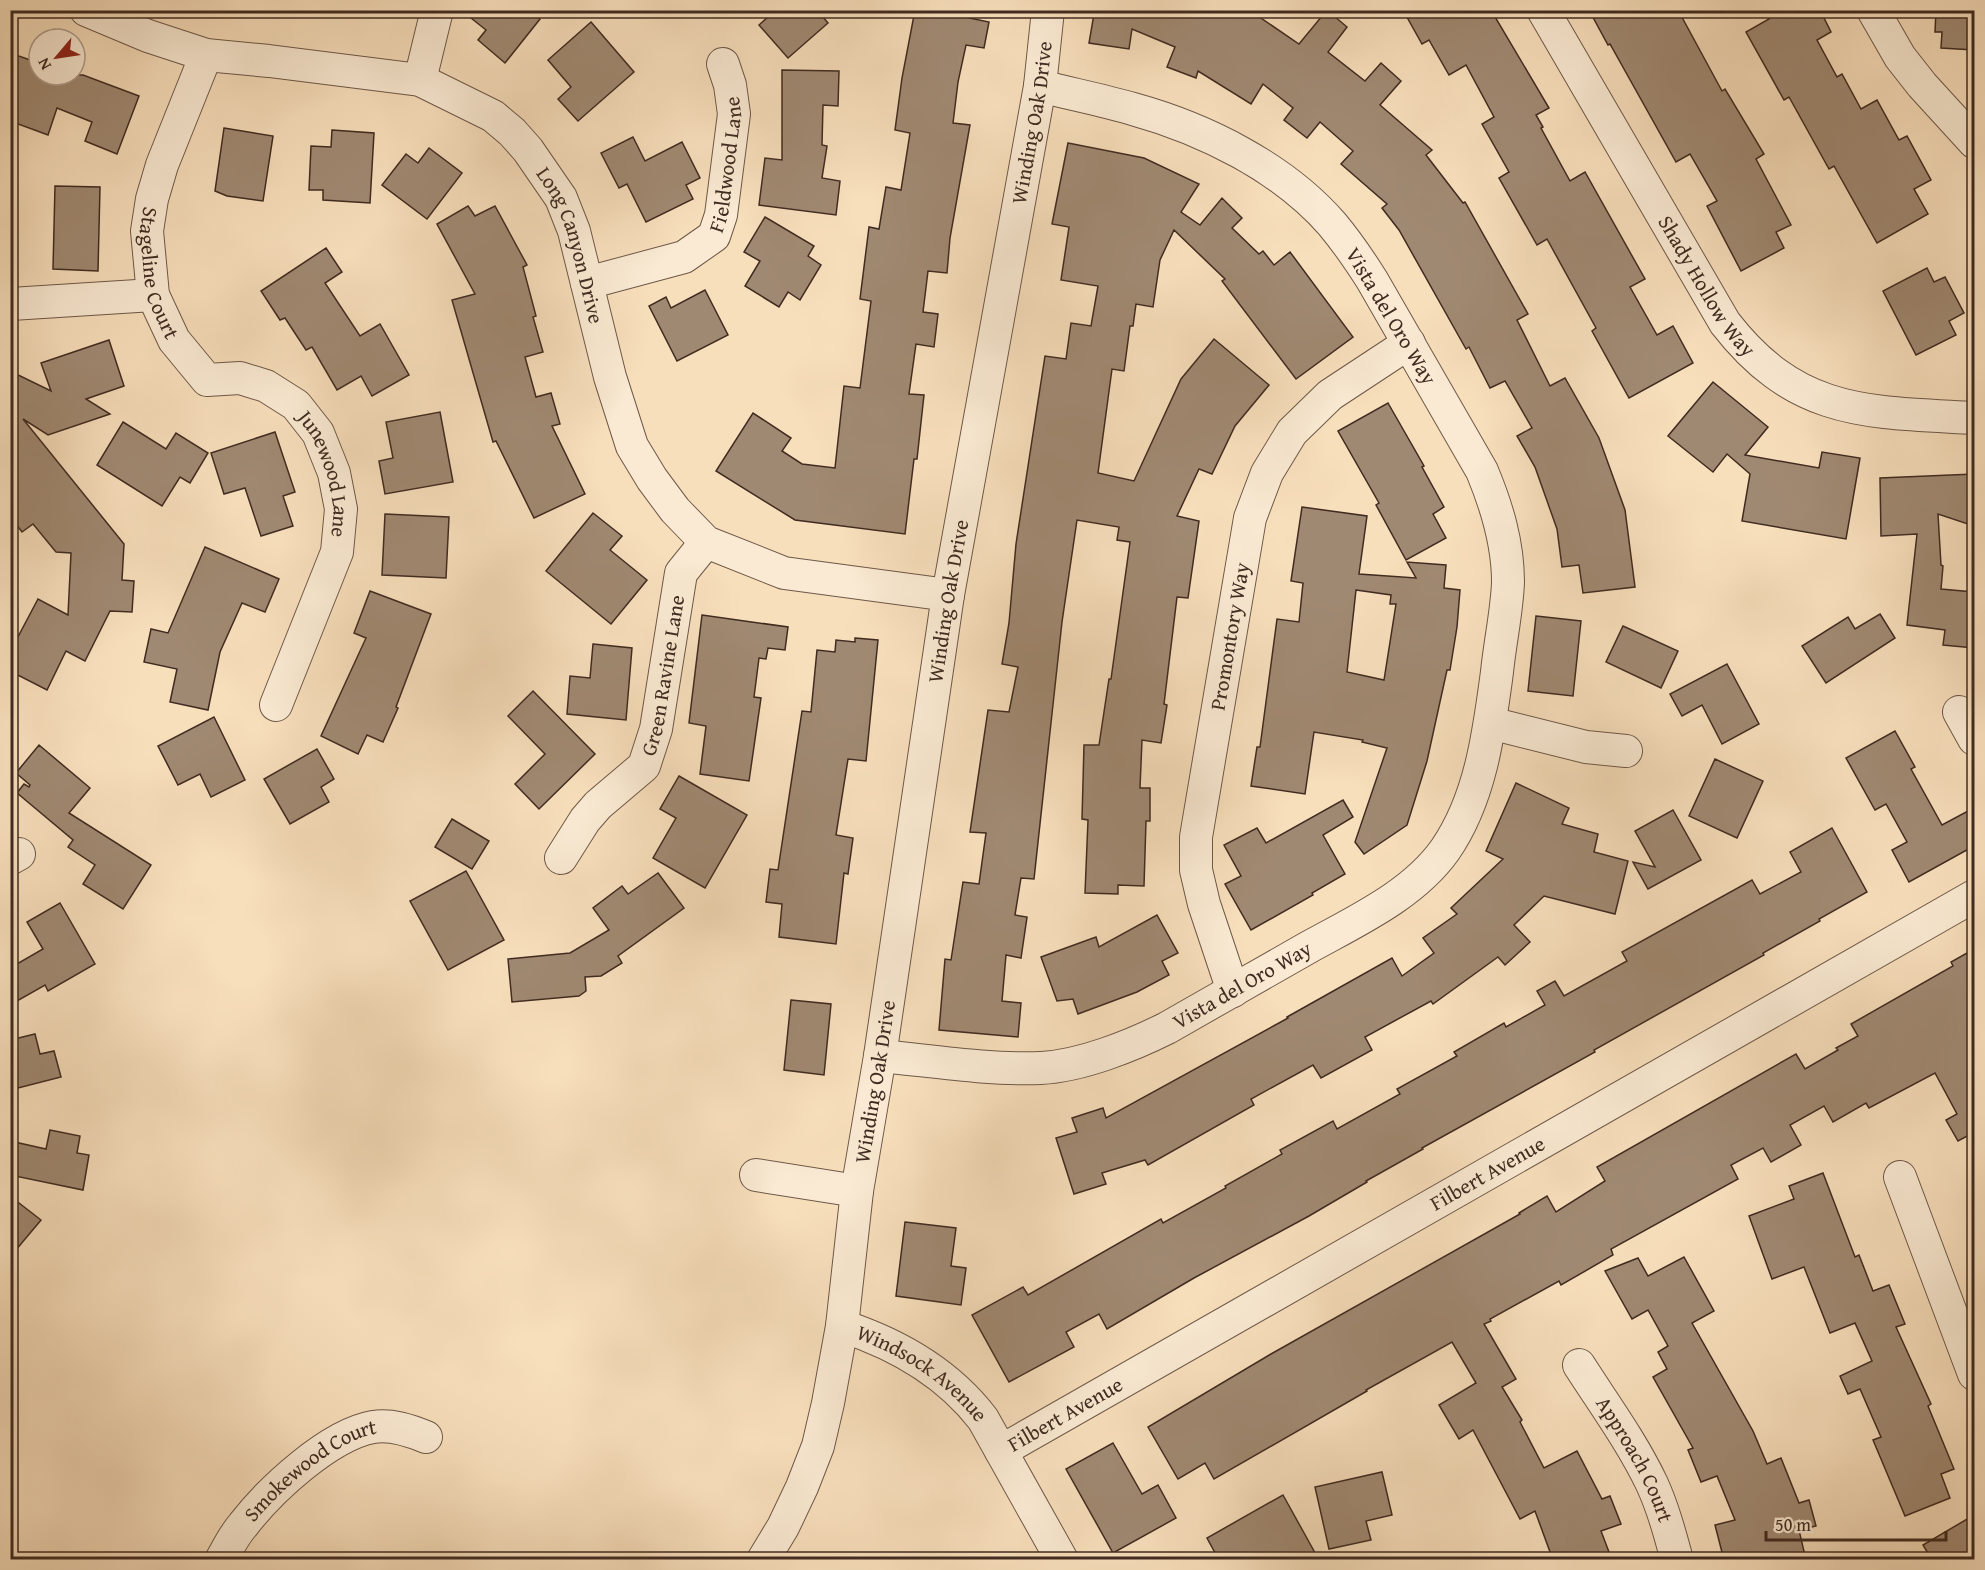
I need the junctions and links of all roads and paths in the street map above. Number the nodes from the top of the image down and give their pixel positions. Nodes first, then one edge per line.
1 (86, 10) edge
2 (436, 10) edge
3 (1048, 10) edge
4 (1543, 10) edge
5 (1873, 10) edge
6 (206, 55) junction
7 (723, 64) dead end
8 (420, 80) junction
9 (1040, 86) junction
10 (1974, 142) edge
11 (587, 284) junction
12 (153, 295) junction
13 (12, 304) edge
14 (1409, 343) junction
15 (207, 380) joint
16 (1974, 418) edge
17 (706, 542) junction
18 (948, 595) junction
19 (276, 705) dead end
20 (1959, 712) dead end
21 (1490, 723) junction
22 (1974, 739) edge
23 (1626, 751) dead end
24 (561, 858) dead end
25 (1974, 896) edge
26 (1233, 991) junction
27 (880, 1056) junction
28 (756, 1175) dead end
29 (1900, 1177) dead end
30 (857, 1191) junction
31 (1965, 1319) edge
32 (842, 1326) junction
33 (1579, 1365) dead end
34 (1974, 1374) edge
35 (426, 1437) dead end
36 (1001, 1451) junction
37 (221, 1560) edge
38 (763, 1560) edge
39 (1062, 1560) edge
40 (1677, 1560) edge

1 - 6 street, Long Canyon Drive
2 - 8 street
3 - 9 street, Winding Oak Drive
4 - 16 street, Shady Hollow Way
5 - 10 street
6 - 8 street, Long Canyon Drive
6 - 12 street, Stageline Court
7 - 11 street, Fieldwood Lane
8 - 11 street, Long Canyon Drive
9 - 14 street, Vista del Oro Way
9 - 18 street, Winding Oak Drive
11 - 17 street, Long Canyon Drive
12 - 13 street
12 - 15 street, Stageline Court
14 - 21 street, Vista del Oro Way
14 - 26 street, Promontory Way
15 - 19 street, Junewood Lane
17 - 18 street, Long Canyon Drive
17 - 24 street, Green Ravine Lane
18 - 27 street, Winding Oak Drive
20 - 22 street
21 - 23 street
21 - 26 street, Vista del Oro Way
25 - 36 street, Filbert Avenue
26 - 27 street, Vista del Oro Way
27 - 30 street, Winding Oak Drive
28 - 30 street, Winding Oak Drive
29 - 31 street
30 - 32 street, Winding Oak Drive
31 - 34 street
32 - 36 street, Windsock Avenue
32 - 38 street, Winding Oak Drive
33 - 40 street, Approach Court
35 - 37 street, Smokewood Court
36 - 39 street, Windsock Avenue

